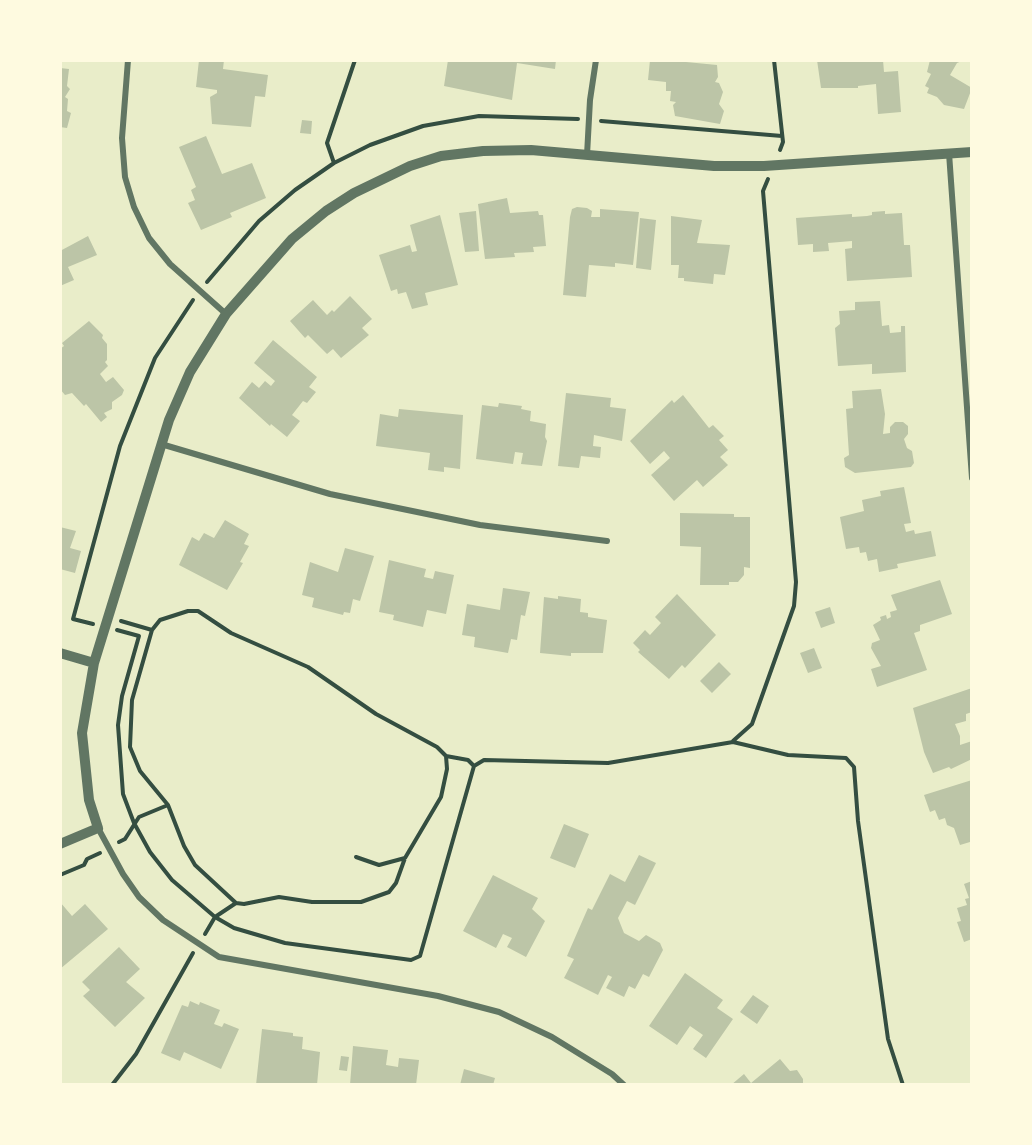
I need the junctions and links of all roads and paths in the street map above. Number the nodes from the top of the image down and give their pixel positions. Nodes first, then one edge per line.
1 (128, 60) edge
2 (355, 60) edge
3 (596, 60) edge
4 (774, 60) edge
5 (572, 119) dead end
6 (613, 123) dead end
7 (782, 136) junction
8 (783, 142) dead end
9 (972, 152) edge
10 (949, 153) junction
11 (587, 155) junction
12 (334, 163) junction
13 (763, 191) dead end
14 (212, 276) dead end
15 (186, 309) dead end
16 (226, 314) junction
17 (161, 444) junction
18 (972, 478) edge
19 (607, 541) dead end
20 (108, 618) junction
21 (86, 622) dead end
22 (152, 630) junction
23 (131, 634) dead end
24 (60, 653) edge
25 (94, 663) junction
26 (733, 742) junction
27 (446, 756) junction
28 (474, 766) junction
29 (168, 805) junction
30 (134, 823) junction
31 (98, 828) junction
32 (60, 844) edge
33 (356, 856) dead end
34 (405, 858) junction
35 (84, 865) dead end
36 (60, 875) edge
37 (236, 903) junction
38 (215, 917) junction
39 (211, 924) dead end
40 (187, 963) dead end
41 (112, 1085) edge
42 (624, 1085) edge
43 (903, 1085) edge

1 - 16 street
2 - 12 path
3 - 11 street
4 - 7 path
5 - 12 path
6 - 7 path
7 - 8 path
9 - 10 street
10 - 11 street
10 - 18 street
11 - 16 street
12 - 14 path
13 - 26 path
15 - 21 path
16 - 17 street
17 - 19 street
17 - 20 street
20 - 22 path
20 - 25 street
22 - 27 path
22 - 29 path
23 - 30 path
24 - 25 street
25 - 31 street
26 - 28 path
26 - 43 path
27 - 28 path
27 - 34 path
28 - 38 path
29 - 30 path
29 - 37 path
30 - 38 path
31 - 32 street
31 - 42 street
33 - 34 path
34 - 37 path
35 - 36 path
37 - 38 path
38 - 39 path
40 - 41 path

